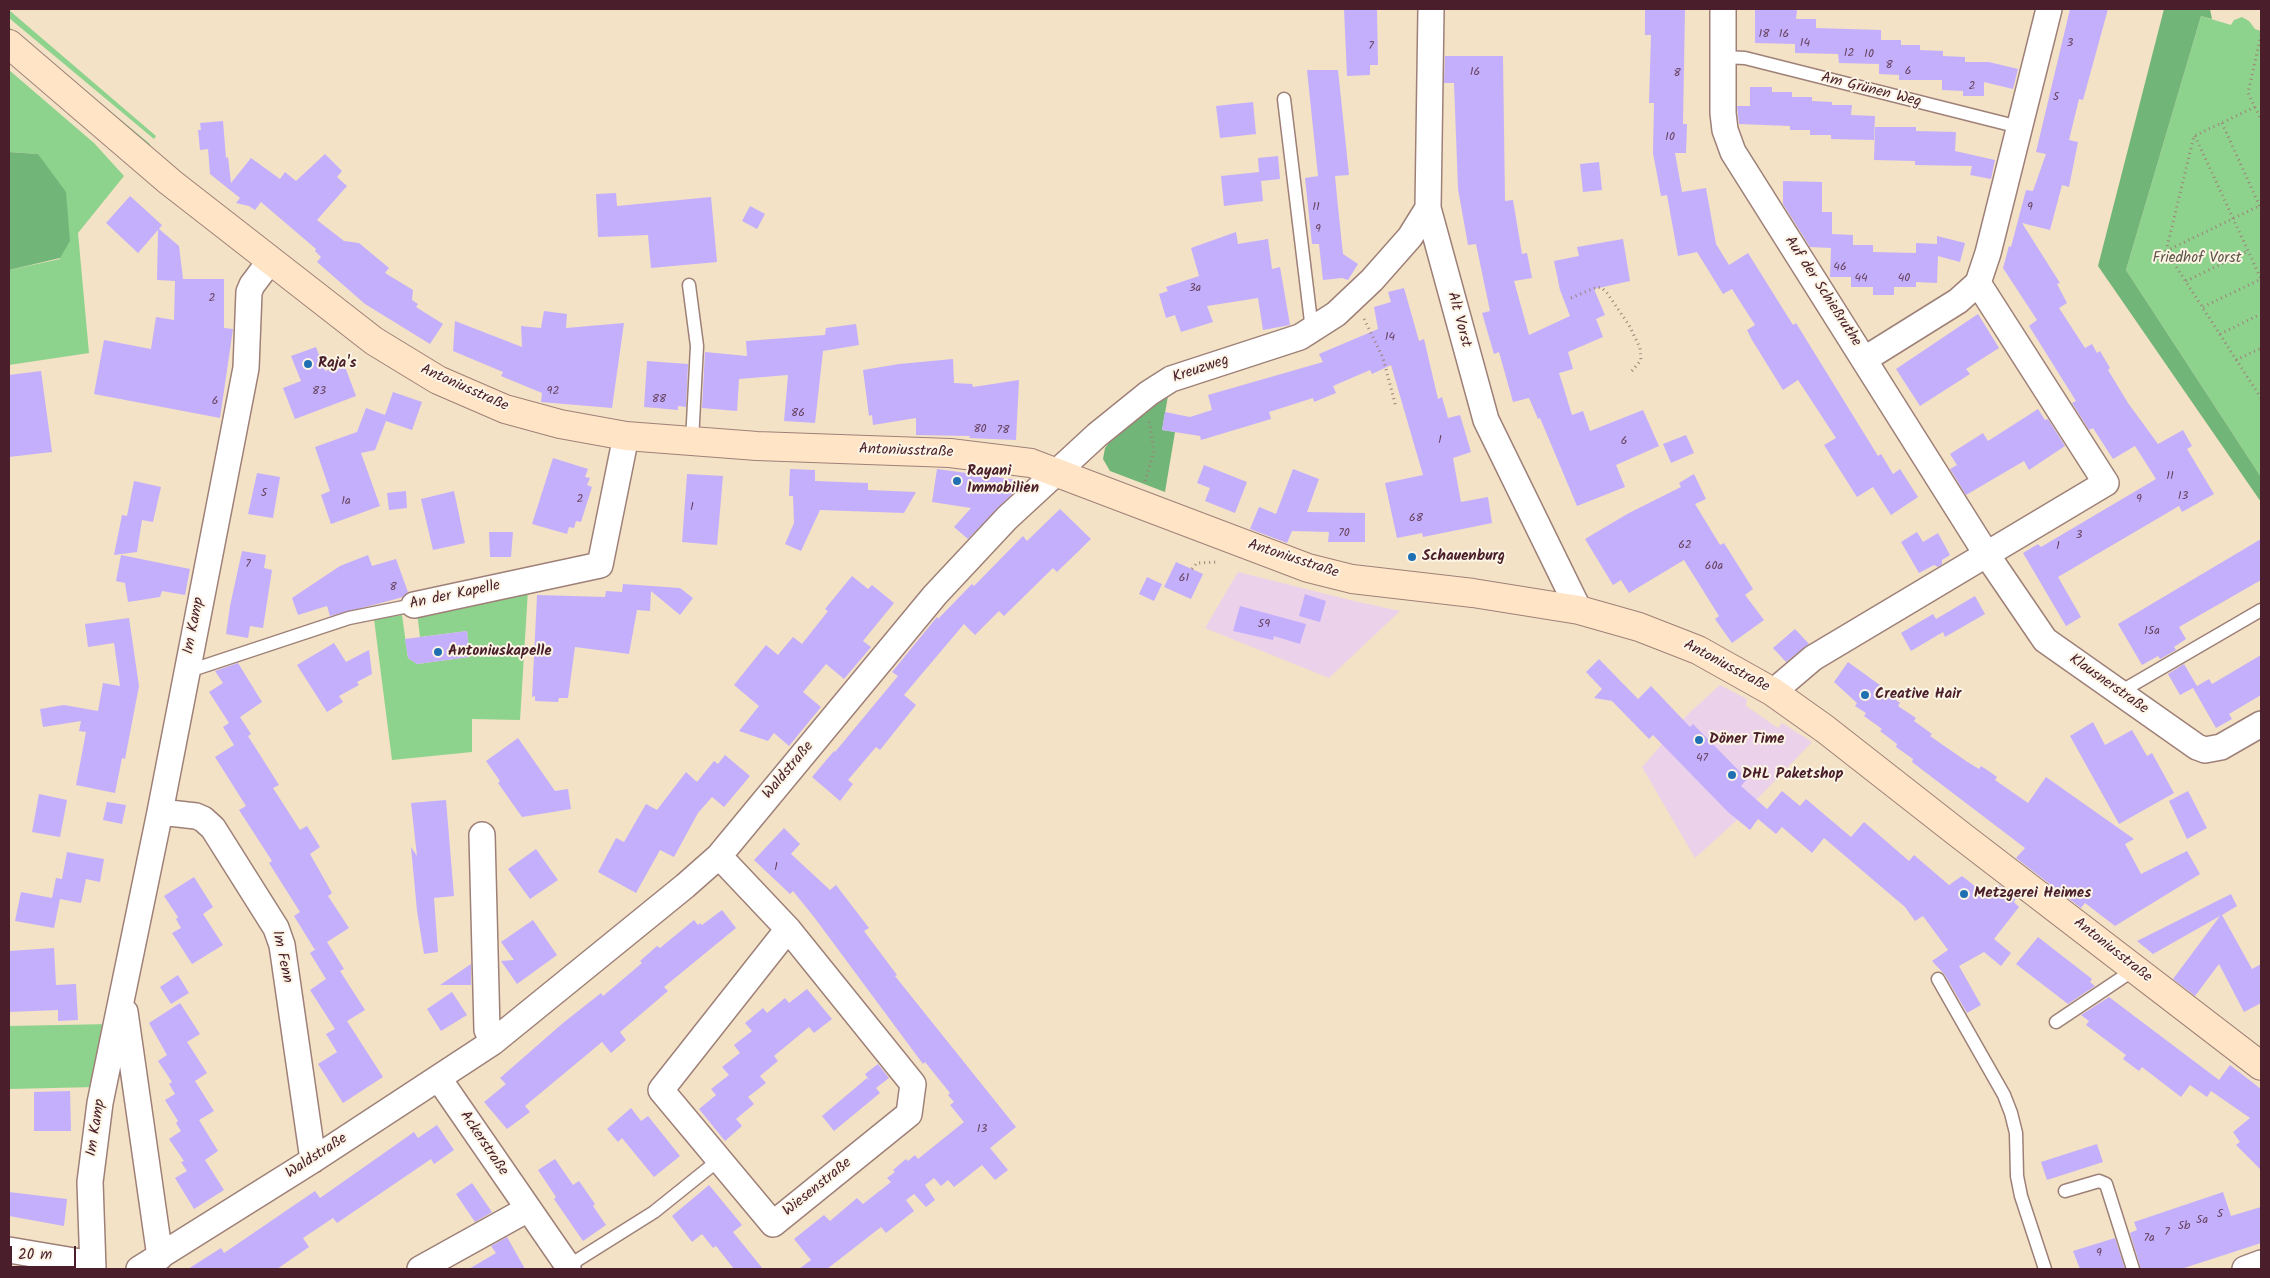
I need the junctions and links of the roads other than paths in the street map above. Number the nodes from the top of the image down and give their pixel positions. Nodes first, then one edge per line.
1 (1432, 9) edge
2 (1723, 9) edge
3 (2049, 9) edge
4 (9, 44) edge
5 (1722, 57) junction
6 (1284, 98) dead end
7 (2019, 127) junction
8 (1428, 208) junction
9 (270, 261) junction
10 (1978, 282) junction
11 (689, 285) dead end
12 (1312, 330) junction
13 (1865, 359) junction
14 (626, 436) junction
15 (692, 441) junction
16 (1058, 472) junction
17 (1987, 555) junction
18 (414, 605) joint
19 (1579, 610) junction
20 (2261, 610) edge
21 (186, 673) junction
22 (1773, 692) junction
23 (2120, 692) junction
24 (2261, 724) edge
25 (160, 812) junction
26 (482, 835) dead end
27 (719, 856) junction
28 (788, 929) junction
29 (2135, 969) junction
30 (1938, 979) dead end
31 (122, 994) junction
32 (2056, 1022) dead end
33 (493, 1042) junction
34 (2261, 1066) edge
35 (439, 1079) junction
36 (720, 1159) junction
37 (313, 1160) junction
38 (2065, 1191) dead end
39 (528, 1209) junction
40 (9, 1250) edge
41 (160, 1257) junction
42 (2261, 1264) edge
43 (92, 1266) edge
44 (568, 1266) joint
45 (139, 1269) edge
46 (420, 1269) edge
47 (2045, 1269) edge
48 (2134, 1269) edge
49 (2244, 1269) edge

1 - 8 street, Alt Vorst
2 - 5 street, Auf der Schießruthe
3 - 7 street
4 - 9 street, Antoniusstraße
5 - 7 lane, Am Grünen Weg
5 - 13 street, Auf der Schießruthe
6 - 12 lane
7 - 10 street
8 - 12 street, Kreuzweg
8 - 19 street, Alt Vorst
9 - 14 street, Antoniusstraße
9 - 21 street, Im Kamp
10 - 13 street
10 - 17 street
11 - 15 lane
12 - 16 street, Kreuzweg
13 - 17 street, Auf der Schießruthe
14 - 15 street, Antoniusstraße
14 - 18 street, An der Kapelle
15 - 16 street, Antoniusstraße
16 - 19 street, Antoniusstraße
16 - 27 street, Waldstraße
17 - 22 street
17 - 23 street, Klausnerstraße
18 - 21 lane, An der Kapelle
19 - 22 street, Antoniusstraße
20 - 23 lane
21 - 25 street, Im Kamp
22 - 29 street, Antoniusstraße
23 - 24 street, Klausnerstraße
25 - 31 street, Im Kamp
25 - 37 street, Im Fenn
26 - 33 street
27 - 28 street, Wiesenstraße
27 - 33 street, Waldstraße
28 - 36 street, Wiesenstraße
28 - 36 street, Wiesenstraße
29 - 32 lane
29 - 34 street, Antoniusstraße
30 - 47 lane
31 - 41 street, Im Kamp
31 - 43 street, Im Kamp
33 - 35 street, Waldstraße
35 - 37 street, Waldstraße
35 - 39 street, Ackerstraße
36 - 44 lane
37 - 41 street, Waldstraße
38 - 48 lane
39 - 44 street, Ackerstraße
39 - 46 street
40 - 43 street
41 - 45 street, Waldstraße
42 - 49 street

